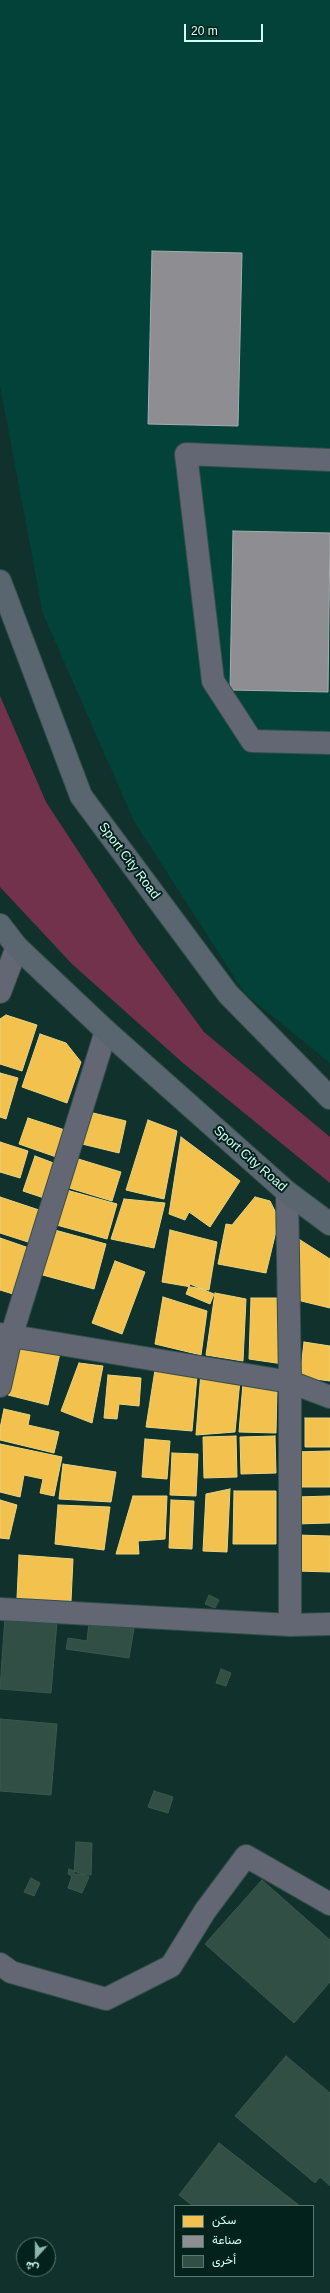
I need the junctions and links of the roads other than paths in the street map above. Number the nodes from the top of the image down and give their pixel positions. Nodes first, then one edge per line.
1 (330, 460) edge
2 (0, 581) edge
3 (330, 743) edge
4 (0, 925) edge
5 (17, 947) junction
6 (0, 992) edge
7 (106, 1031) junction
8 (330, 1098) edge
9 (287, 1192) junction
10 (330, 1224) edge
11 (5, 1336) edge
12 (290, 1382) junction
13 (0, 1386) edge
14 (330, 1396) edge
15 (0, 1609) edge
16 (290, 1624) junction
17 (330, 1624) edge
18 (330, 1904) edge
19 (0, 1964) edge

1 - 3 street
2 - 8 main road, Sport City Road
4 - 5 main road, Sport City Road
5 - 6 street
5 - 7 main road, Sport City Road
7 - 9 main road, Sport City Road
7 - 11 street
9 - 10 main road, Sport City Road
9 - 12 street
11 - 12 street
11 - 13 street
12 - 14 street
12 - 16 street
15 - 16 street
16 - 17 street
18 - 19 street

